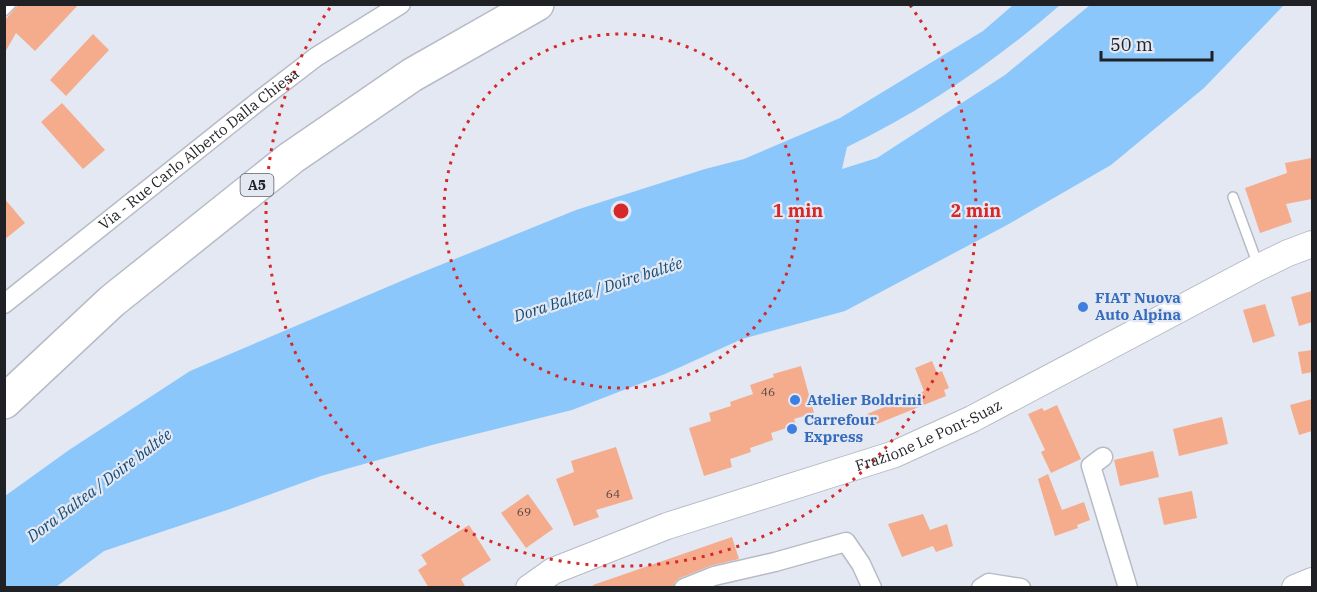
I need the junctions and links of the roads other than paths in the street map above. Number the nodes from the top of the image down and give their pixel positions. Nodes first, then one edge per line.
1 (10, 4) edge
2 (401, 4) edge
3 (498, 4) edge
4 (537, 4) edge
5 (4, 11) edge
6 (1233, 197) dead end
7 (1312, 244) edge
8 (1259, 267) junction
9 (4, 304) edge
10 (4, 373) edge
11 (4, 402) edge
12 (1102, 457) dead end
13 (1312, 581) edge
14 (529, 588) edge
15 (684, 588) edge
16 (872, 588) edge
17 (981, 588) edge
18 (1022, 588) edge
19 (1128, 588) edge
20 (1295, 588) edge

1 - 5 lane
2 - 9 street, Via - Rue Carlo Alberto Dalla Chiesa
3 - 10 highway, A5
4 - 11 highway, A5
6 - 8 lane
7 - 8 main road, Frazione Le Pont-Suaz
8 - 14 main road, Frazione Le Pont-Suaz
12 - 19 street
13 - 20 main road
15 - 16 street
17 - 18 street

